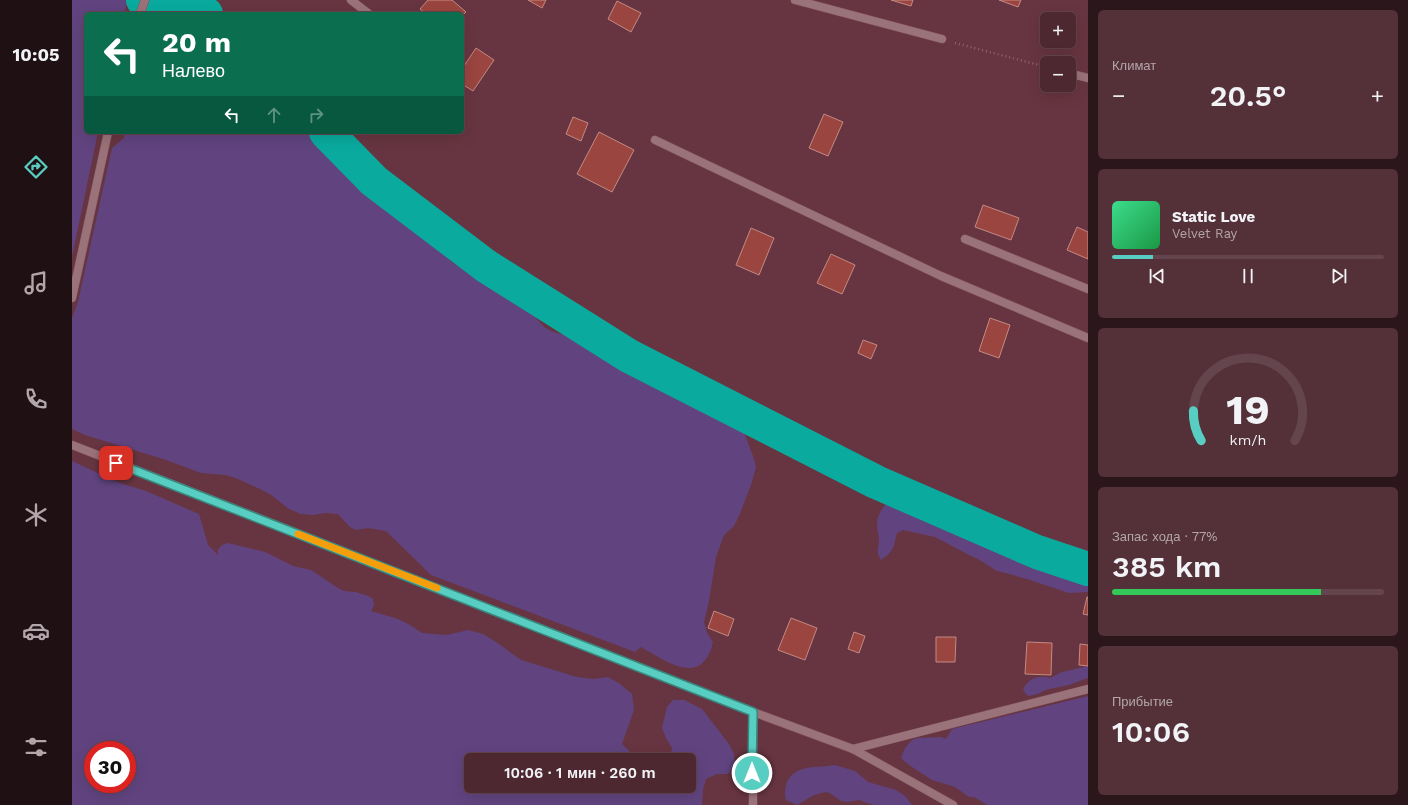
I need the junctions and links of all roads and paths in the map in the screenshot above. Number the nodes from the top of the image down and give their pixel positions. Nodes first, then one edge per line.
1 (145, 0) edge
2 (351, 0) edge
3 (795, 0) edge
4 (141, 12) edge
5 (366, 12) edge
6 (942, 39) joint
7 (1040, 66) edge
8 (1076, 75) dead end
9 (1088, 78) edge
10 (108, 134) edge
11 (655, 140) dead end
12 (965, 239) dead end
13 (1088, 289) edge
14 (72, 298) edge
15 (1088, 338) edge
16 (72, 445) edge
17 (1088, 689) edge
18 (753, 712) junction
19 (853, 749) junction
20 (753, 805) edge
21 (953, 805) edge

1 - 4 street
2 - 5 street
3 - 6 street
6 - 7 path
8 - 9 street
10 - 14 street
11 - 15 street
12 - 13 street
16 - 18 street
17 - 19 street
18 - 19 street
18 - 20 street
19 - 21 street

